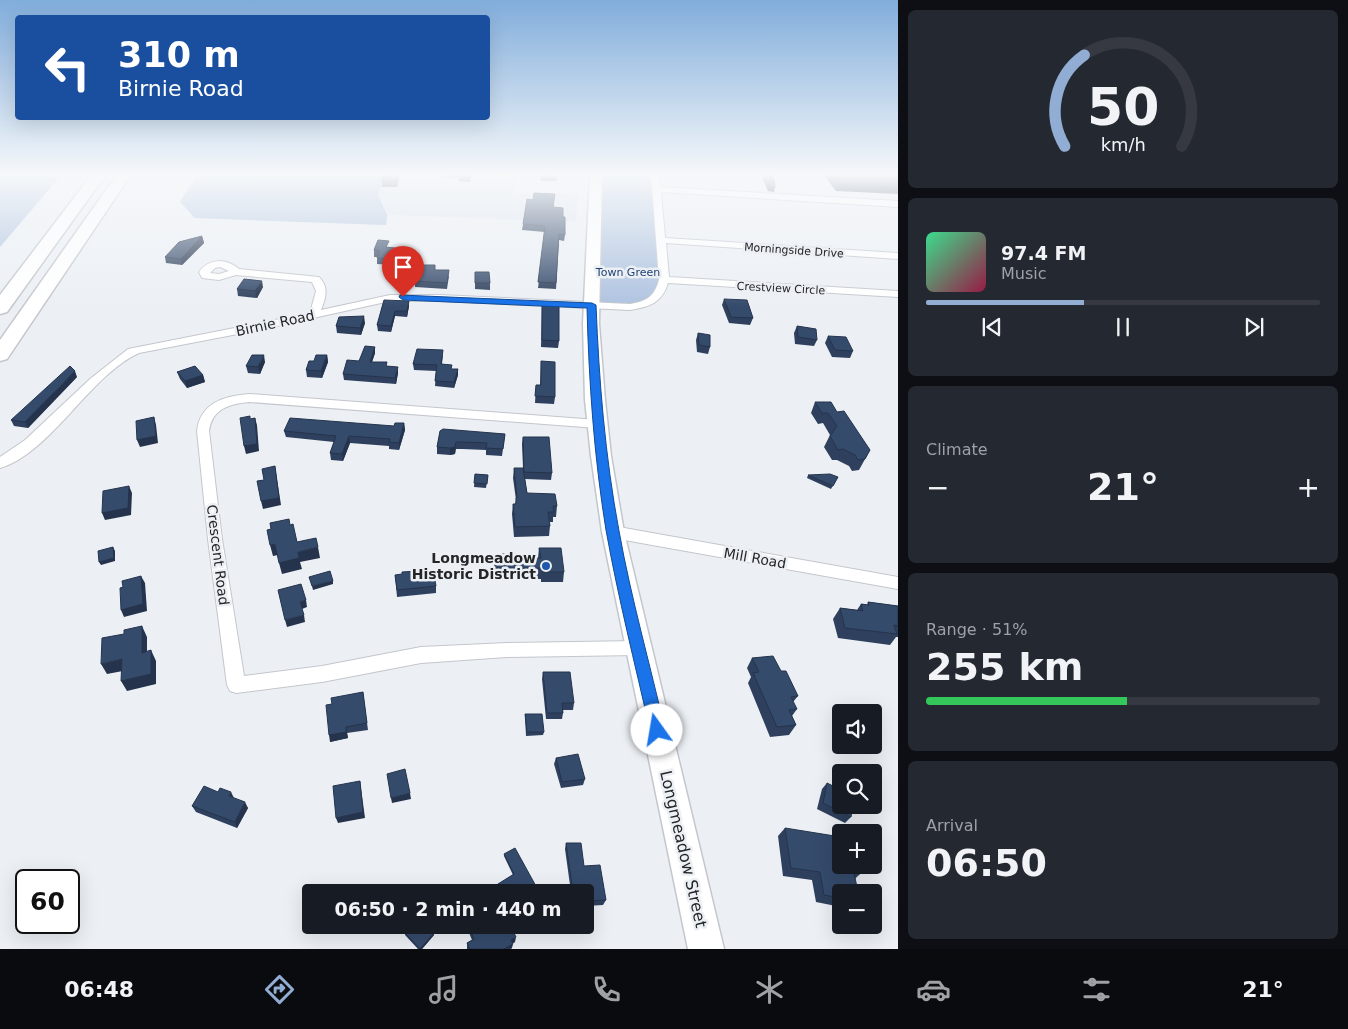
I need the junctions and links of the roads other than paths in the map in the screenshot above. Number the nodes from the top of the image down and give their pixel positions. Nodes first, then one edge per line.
1 (67, 217) edge
2 (95, 217) edge
3 (595, 217) edge
4 (659, 217) edge
5 (661, 240) junction
6 (898, 256) edge
7 (236, 272) dead end
8 (664, 280) junction
9 (898, 294) edge
10 (592, 305) junction
11 (0, 308) edge
12 (314, 315) junction
13 (0, 356) edge
14 (597, 424) junction
15 (0, 463) edge
16 (613, 532) junction
17 (898, 583) edge
18 (639, 648) junction
19 (706, 949) edge

1 - 11 highway
2 - 13 highway
3 - 10 main road, Longmeadow Street
4 - 5 street
5 - 6 street, Morningside Drive
5 - 8 street
7 - 12 street
8 - 9 street, Crestview Circle
8 - 10 street
10 - 12 street, Birnie Road
10 - 14 main road, Longmeadow Street
12 - 15 street, Birnie Road
14 - 16 main road, Longmeadow Street
14 - 18 street, Crescent Road
16 - 17 street, Mill Road
16 - 18 main road, Longmeadow Street
18 - 19 main road, Longmeadow Street

